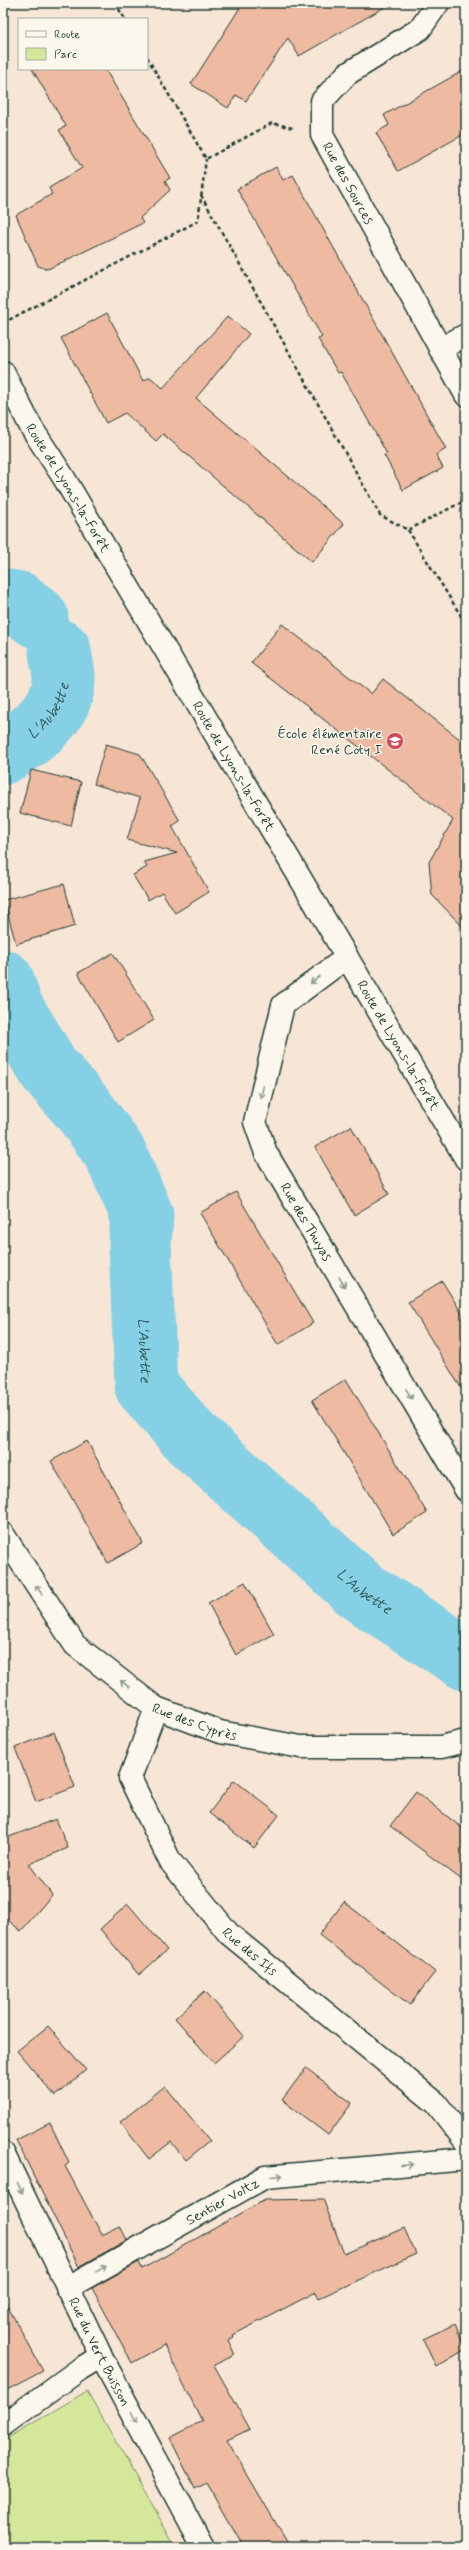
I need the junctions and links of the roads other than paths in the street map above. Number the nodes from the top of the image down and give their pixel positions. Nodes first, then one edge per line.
1 (438, 3) edge
2 (466, 335) edge
3 (440, 349) junction
4 (3, 372) edge
5 (466, 395) edge
6 (347, 957) junction
7 (466, 1159) edge
8 (466, 1490) edge
9 (3, 1534) edge
10 (156, 1708) junction
11 (466, 1741) edge
12 (466, 2142) edge
13 (3, 2153) edge
14 (466, 2159) edge
15 (67, 2288) junction
16 (101, 2356) junction
17 (3, 2426) edge
18 (203, 2547) edge

1 - 3 street, Rue des Sources
2 - 3 street
3 - 5 street, Rue des Sources
4 - 6 street, Route de Lyons-la-Forêt
6 - 7 street, Route de Lyons-la-Forêt
6 -> 8 street, Rue des Thuyas
10 -> 9 street, Rue des Cyprès
10 - 11 street, Rue des Cyprès
10 - 12 street, Rue des Ifs
13 -> 15 street, Rue du Vert Buisson
15 -> 14 street, Sentier Voltz
15 - 16 street, Rue du Vert Buisson
16 - 17 street
16 -> 18 street, Rue du Vert Buisson

